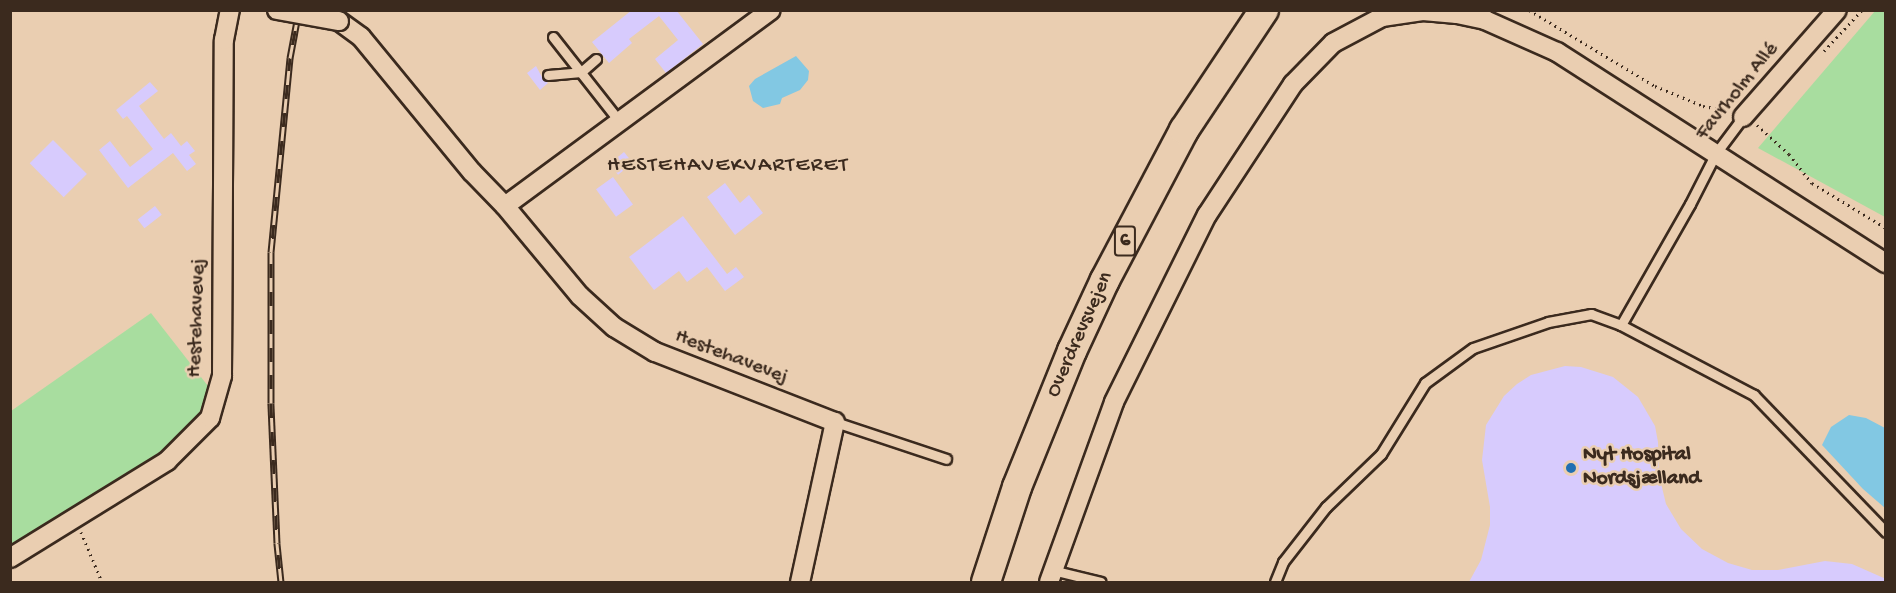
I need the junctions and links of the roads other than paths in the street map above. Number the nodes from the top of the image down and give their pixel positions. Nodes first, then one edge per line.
1 (230, 10) edge
2 (277, 10) edge
3 (771, 10) edge
4 (1264, 10) edge
5 (1837, 10) edge
6 (553, 37) dead end
7 (596, 59) dead end
8 (581, 72) junction
9 (548, 75) dead end
10 (1743, 117) joint
11 (620, 122) junction
12 (1716, 153) junction
13 (505, 206) junction
14 (1886, 263) edge
15 (1621, 325) junction
16 (836, 422) junction
17 (946, 459) dead end
18 (1886, 532) edge
19 (10, 558) edge
20 (1050, 576) edge
21 (800, 582) edge
22 (986, 582) edge
23 (1101, 582) edge
24 (1275, 582) edge

1 - 19 street, Hestehavevej
2 - 13 street, Hestehavevej, bridge
3 - 11 street
4 - 22 main road, Overdrevsvejen / 6
5 - 10 street, Favrholm Allé
6 - 8 lane
7 - 8 lane
8 - 9 lane
8 - 11 lane
10 - 12 lane, Favrholm Allé
11 - 13 street
12 - 14 street
12 - 15 lane, Favrholm Allé
12 - 20 street
13 - 16 street, Hestehavevej
15 - 18 lane
15 - 24 lane
16 - 17 lane
16 - 21 street
20 - 23 lane

